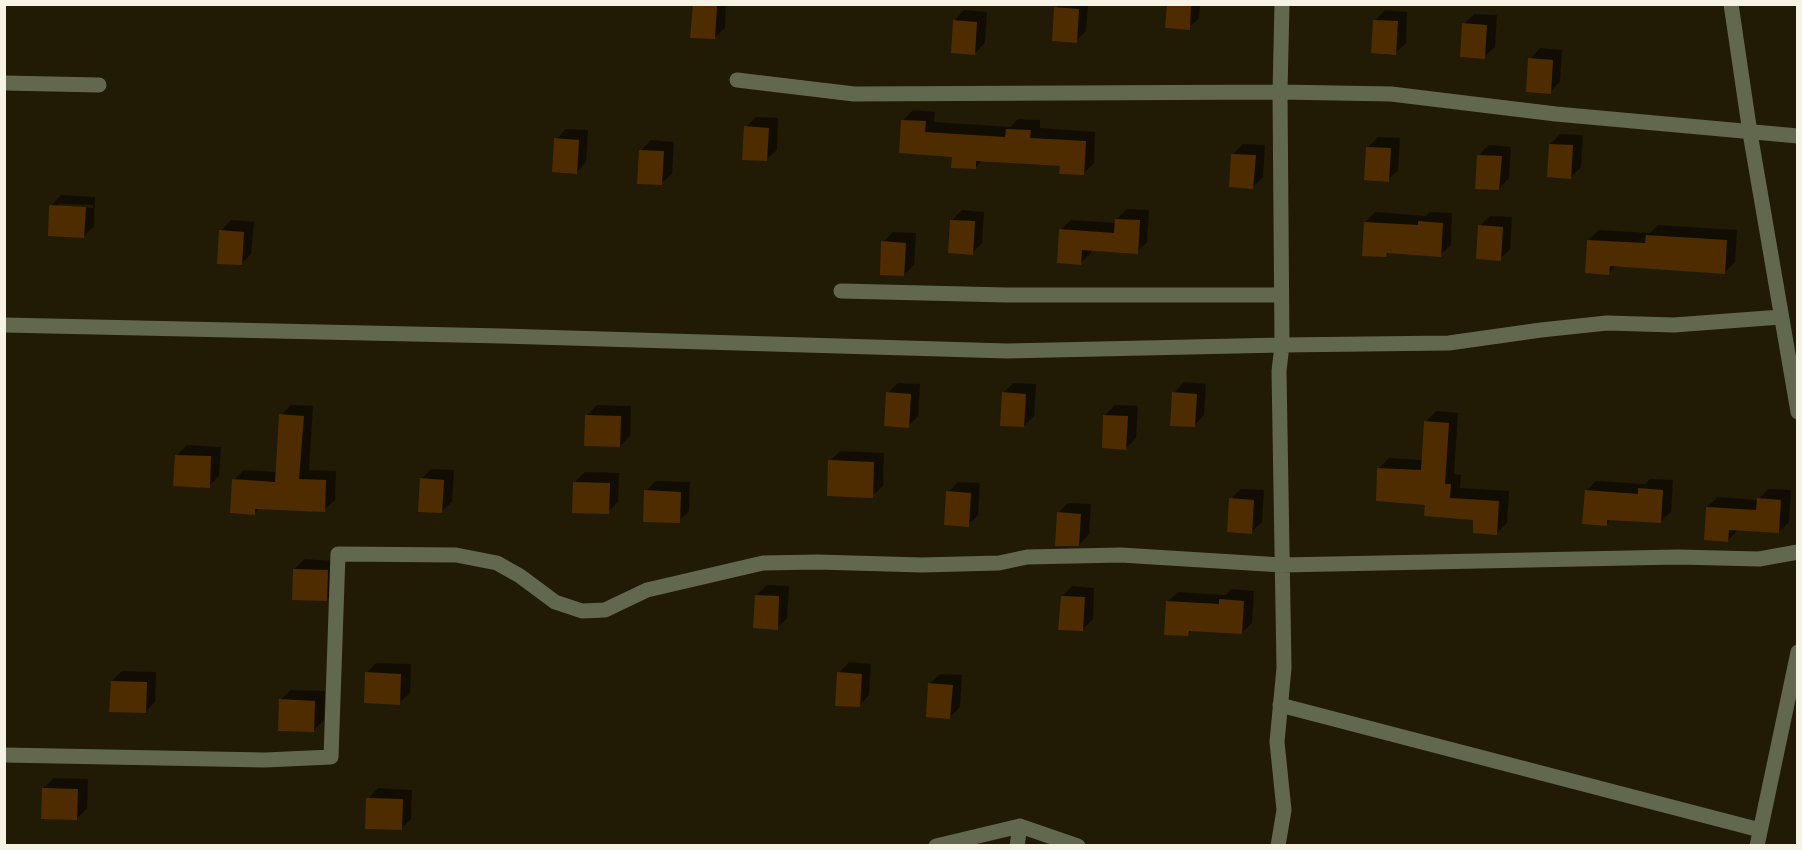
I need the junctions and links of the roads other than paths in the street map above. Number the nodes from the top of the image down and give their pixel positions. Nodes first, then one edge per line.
1 (1282, 4) edge
2 (1731, 4) edge
3 (737, 80) dead end
4 (4, 83) edge
5 (99, 86) dead end
6 (1280, 92) junction
7 (1750, 133) junction
8 (1797, 136) edge
9 (841, 291) dead end
10 (1281, 295) junction
11 (1781, 317) junction
12 (4, 325) edge
13 (1282, 345) junction
14 (1794, 364) edge
15 (1797, 412) edge
16 (1797, 552) edge
17 (1282, 565) junction
18 (1797, 652) edge
19 (1280, 705) junction
20 (4, 755) edge
21 (1020, 826) junction
22 (1760, 830) junction
23 (936, 846) edge
24 (1017, 846) edge
25 (1078, 846) edge
26 (1278, 846) edge
27 (1757, 846) edge

1 - 6 street
2 - 7 street
3 - 6 street
4 - 5 street
6 - 7 street
6 - 10 street
7 - 8 street
7 - 11 street
9 - 10 street
10 - 13 street
11 - 13 street
11 - 14 street
12 - 13 street
13 - 17 street
14 - 15 street
16 - 17 street
17 - 19 street
17 - 20 street
18 - 22 street
19 - 22 street
19 - 26 street
21 - 23 street
21 - 24 street
21 - 25 street
22 - 27 street

